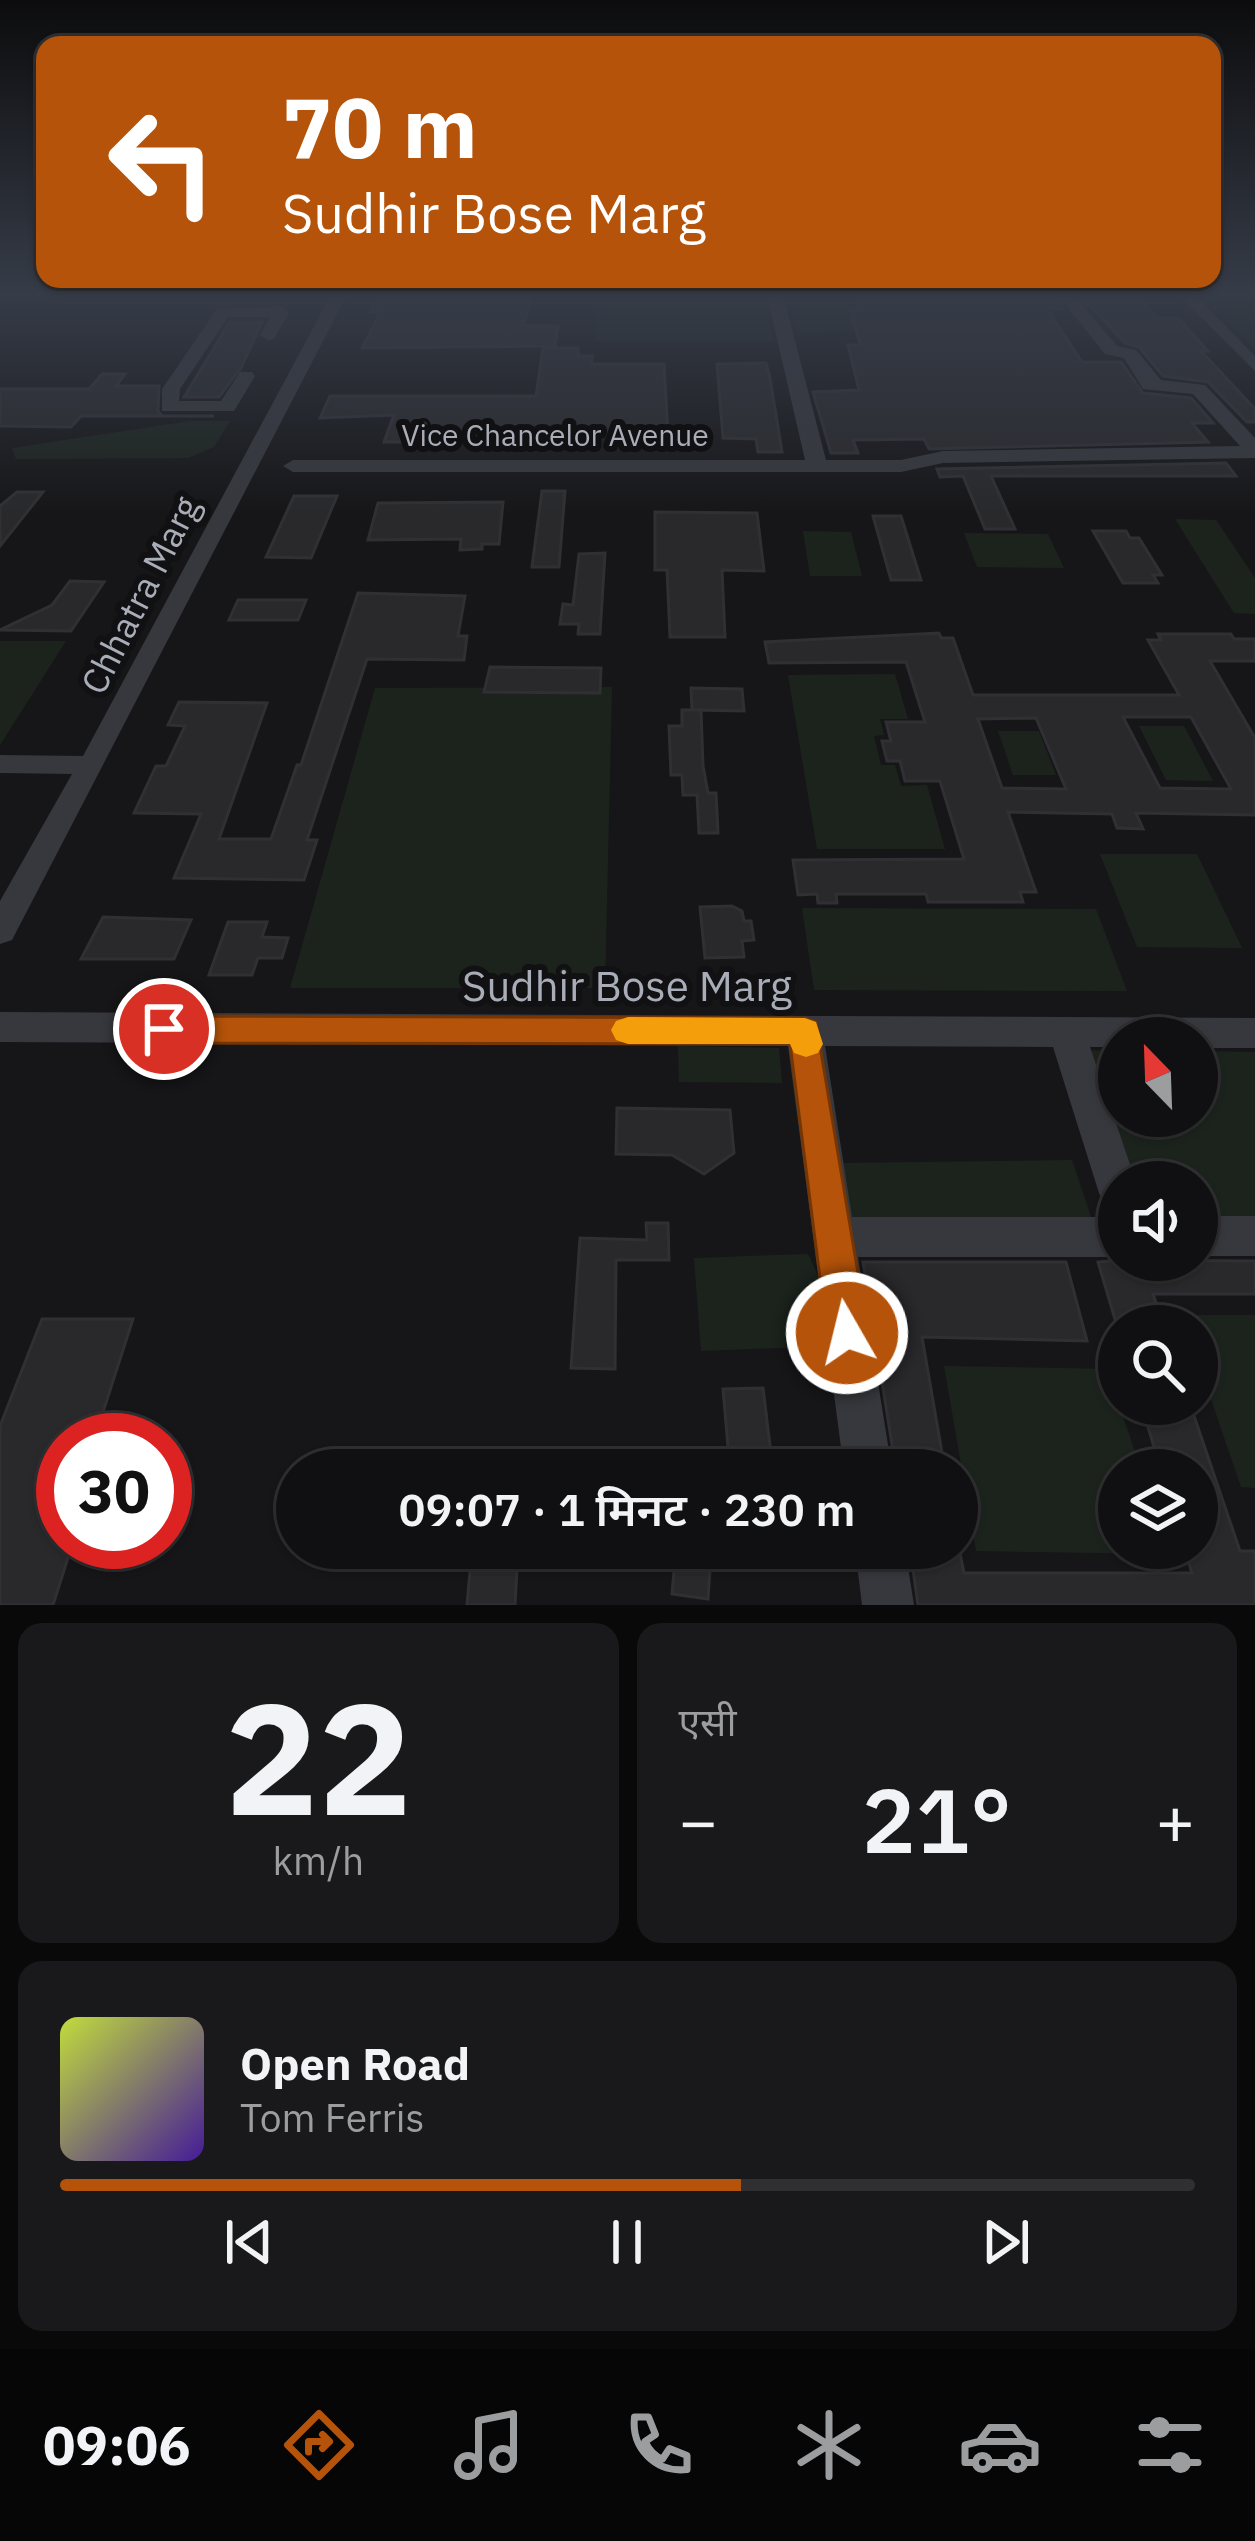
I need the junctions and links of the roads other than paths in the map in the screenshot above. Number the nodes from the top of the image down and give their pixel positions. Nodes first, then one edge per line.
1 (187, 366) edge
2 (251, 366) edge
3 (300, 366) edge
4 (793, 366) edge
5 (1138, 366) edge
6 (246, 376) junction
7 (295, 376) junction
8 (1255, 451) edge
9 (293, 466) dead end
10 (817, 466) junction
11 (0, 764) edge
12 (92, 765) junction
13 (0, 931) edge
14 (0, 1012) edge
15 (1255, 1012) edge
16 (0, 1027) edge
17 (1067, 1033) junction
18 (1255, 1033) edge
19 (806, 1040) junction
20 (1109, 1161) edge
21 (1218, 1236) edge
22 (1255, 1236) edge
23 (833, 1237) junction
24 (1098, 1237) edge
25 (865, 1449) edge
26 (883, 1569) edge
27 (888, 1605) edge

1 - 6 street
2 - 6 street
3 - 7 street, Chhatra Marg
4 - 10 street
5 - 8 street
6 - 7 street
7 - 12 street, Chhatra Marg
8 - 10 street, Vice Chancelor Avenue
9 - 10 street, Vice Chancelor Avenue
11 - 12 street
12 - 13 street, Chhatra Marg
14 - 15 street, Sudhir Bose Marg
16 - 19 street, Sudhir Bose Marg
17 - 18 street, Sudhir Bose Marg
17 - 19 street, Sudhir Bose Marg
17 - 20 street
19 - 23 street
21 - 22 street
23 - 24 street
23 - 25 street
26 - 27 street

